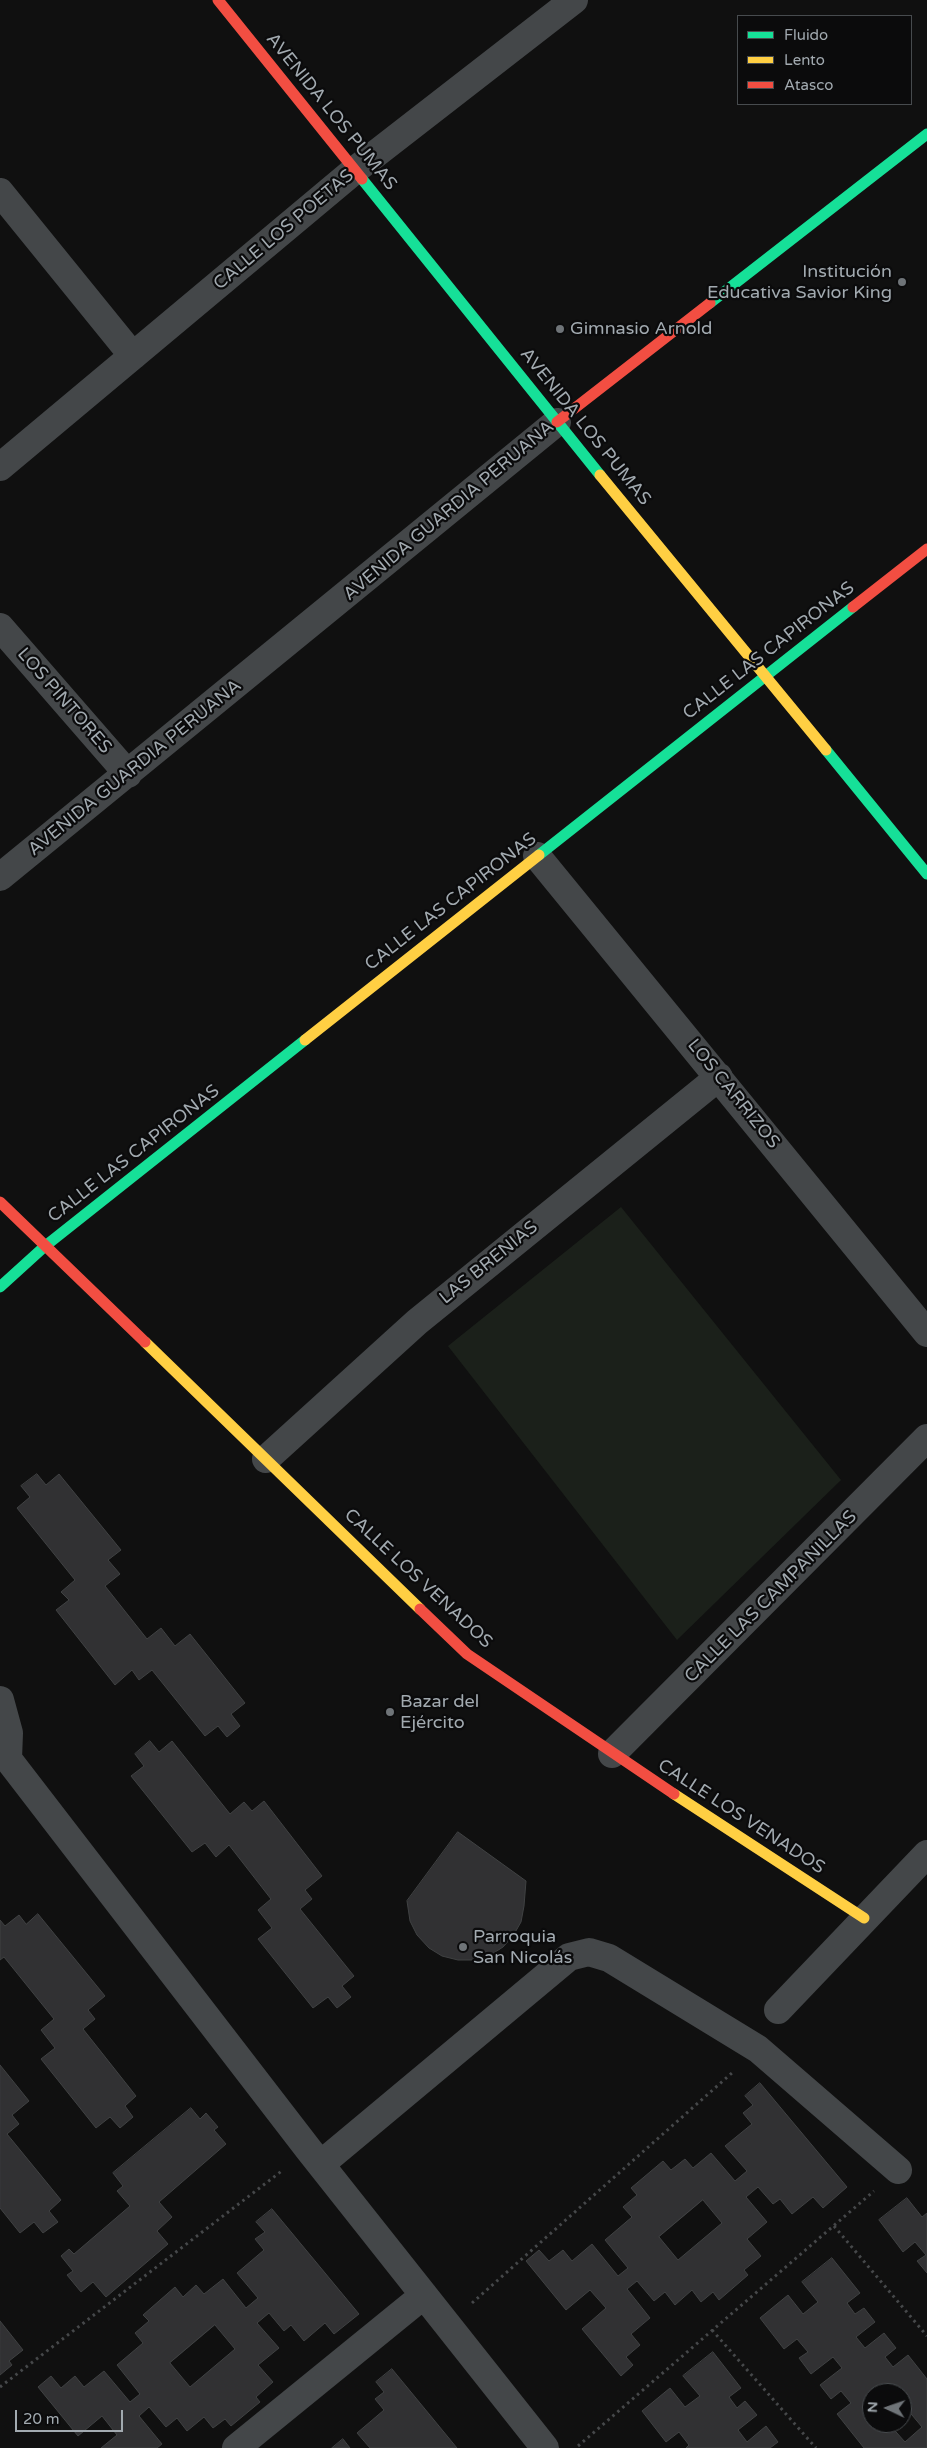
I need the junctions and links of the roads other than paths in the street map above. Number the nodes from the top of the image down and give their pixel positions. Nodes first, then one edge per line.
1 (218, 0) edge
2 (574, 0) edge
3 (927, 134) edge
4 (355, 170) junction
5 (0, 192) edge
6 (133, 356) junction
7 (557, 422) junction
8 (0, 467) edge
9 (927, 549) edge
10 (0, 627) edge
11 (766, 674) junction
12 (128, 774) junction
13 (537, 856) junction
14 (927, 874) edge
15 (0, 877) edge
16 (719, 1077) junction
17 (0, 1202) edge
18 (44, 1247) junction
19 (0, 1287) edge
20 (927, 1333) edge
21 (927, 1438) edge
22 (266, 1458) junction
23 (0, 1700) edge
24 (612, 1754) junction
25 (4, 1758) edge
26 (927, 1854) edge
27 (864, 1918) junction
28 (778, 2010) dead end
29 (315, 2157) junction
30 (898, 2170) road end
31 (424, 2295) junction
32 (236, 2448) edge
33 (545, 2448) edge

1 - 4 street, AVENIDA LOS PUMAS
2 - 4 street, CALLE LOS POETAS
3 - 7 street, AVENIDA GUARDIA PERUANA
4 - 6 street, CALLE LOS POETAS
4 - 7 street, AVENIDA LOS PUMAS
5 - 6 street
6 - 8 street, CALLE LOS POETAS
7 - 11 street, AVENIDA LOS PUMAS
7 - 12 street, AVENIDA GUARDIA PERUANA
9 - 11 street, CALLE LAS CAPIRONAS
10 - 12 street, LOS PINTORES
11 - 13 street, CALLE LAS CAPIRONAS
11 - 14 street, AVENIDA LOS PUMAS
12 - 15 street, AVENIDA GUARDIA PERUANA
13 - 16 street, LOS CARRIZOS
13 - 18 street, CALLE LAS CAPIRONAS
16 - 20 street, LOS CARRIZOS
16 - 22 street, LAS BRENIAS
17 - 18 street, CALLE LOS VENADOS
18 - 19 street, CALLE LAS CAPIRONAS
18 - 22 street, CALLE LOS VENADOS
21 - 24 street, CALLE LAS CAMPANILLAS
22 - 24 street, CALLE LOS VENADOS
23 - 25 street
24 - 27 street, CALLE LOS VENADOS
25 - 29 street
26 - 27 street
27 - 28 street
29 - 30 street
29 - 31 street
31 - 32 street
31 - 33 street

